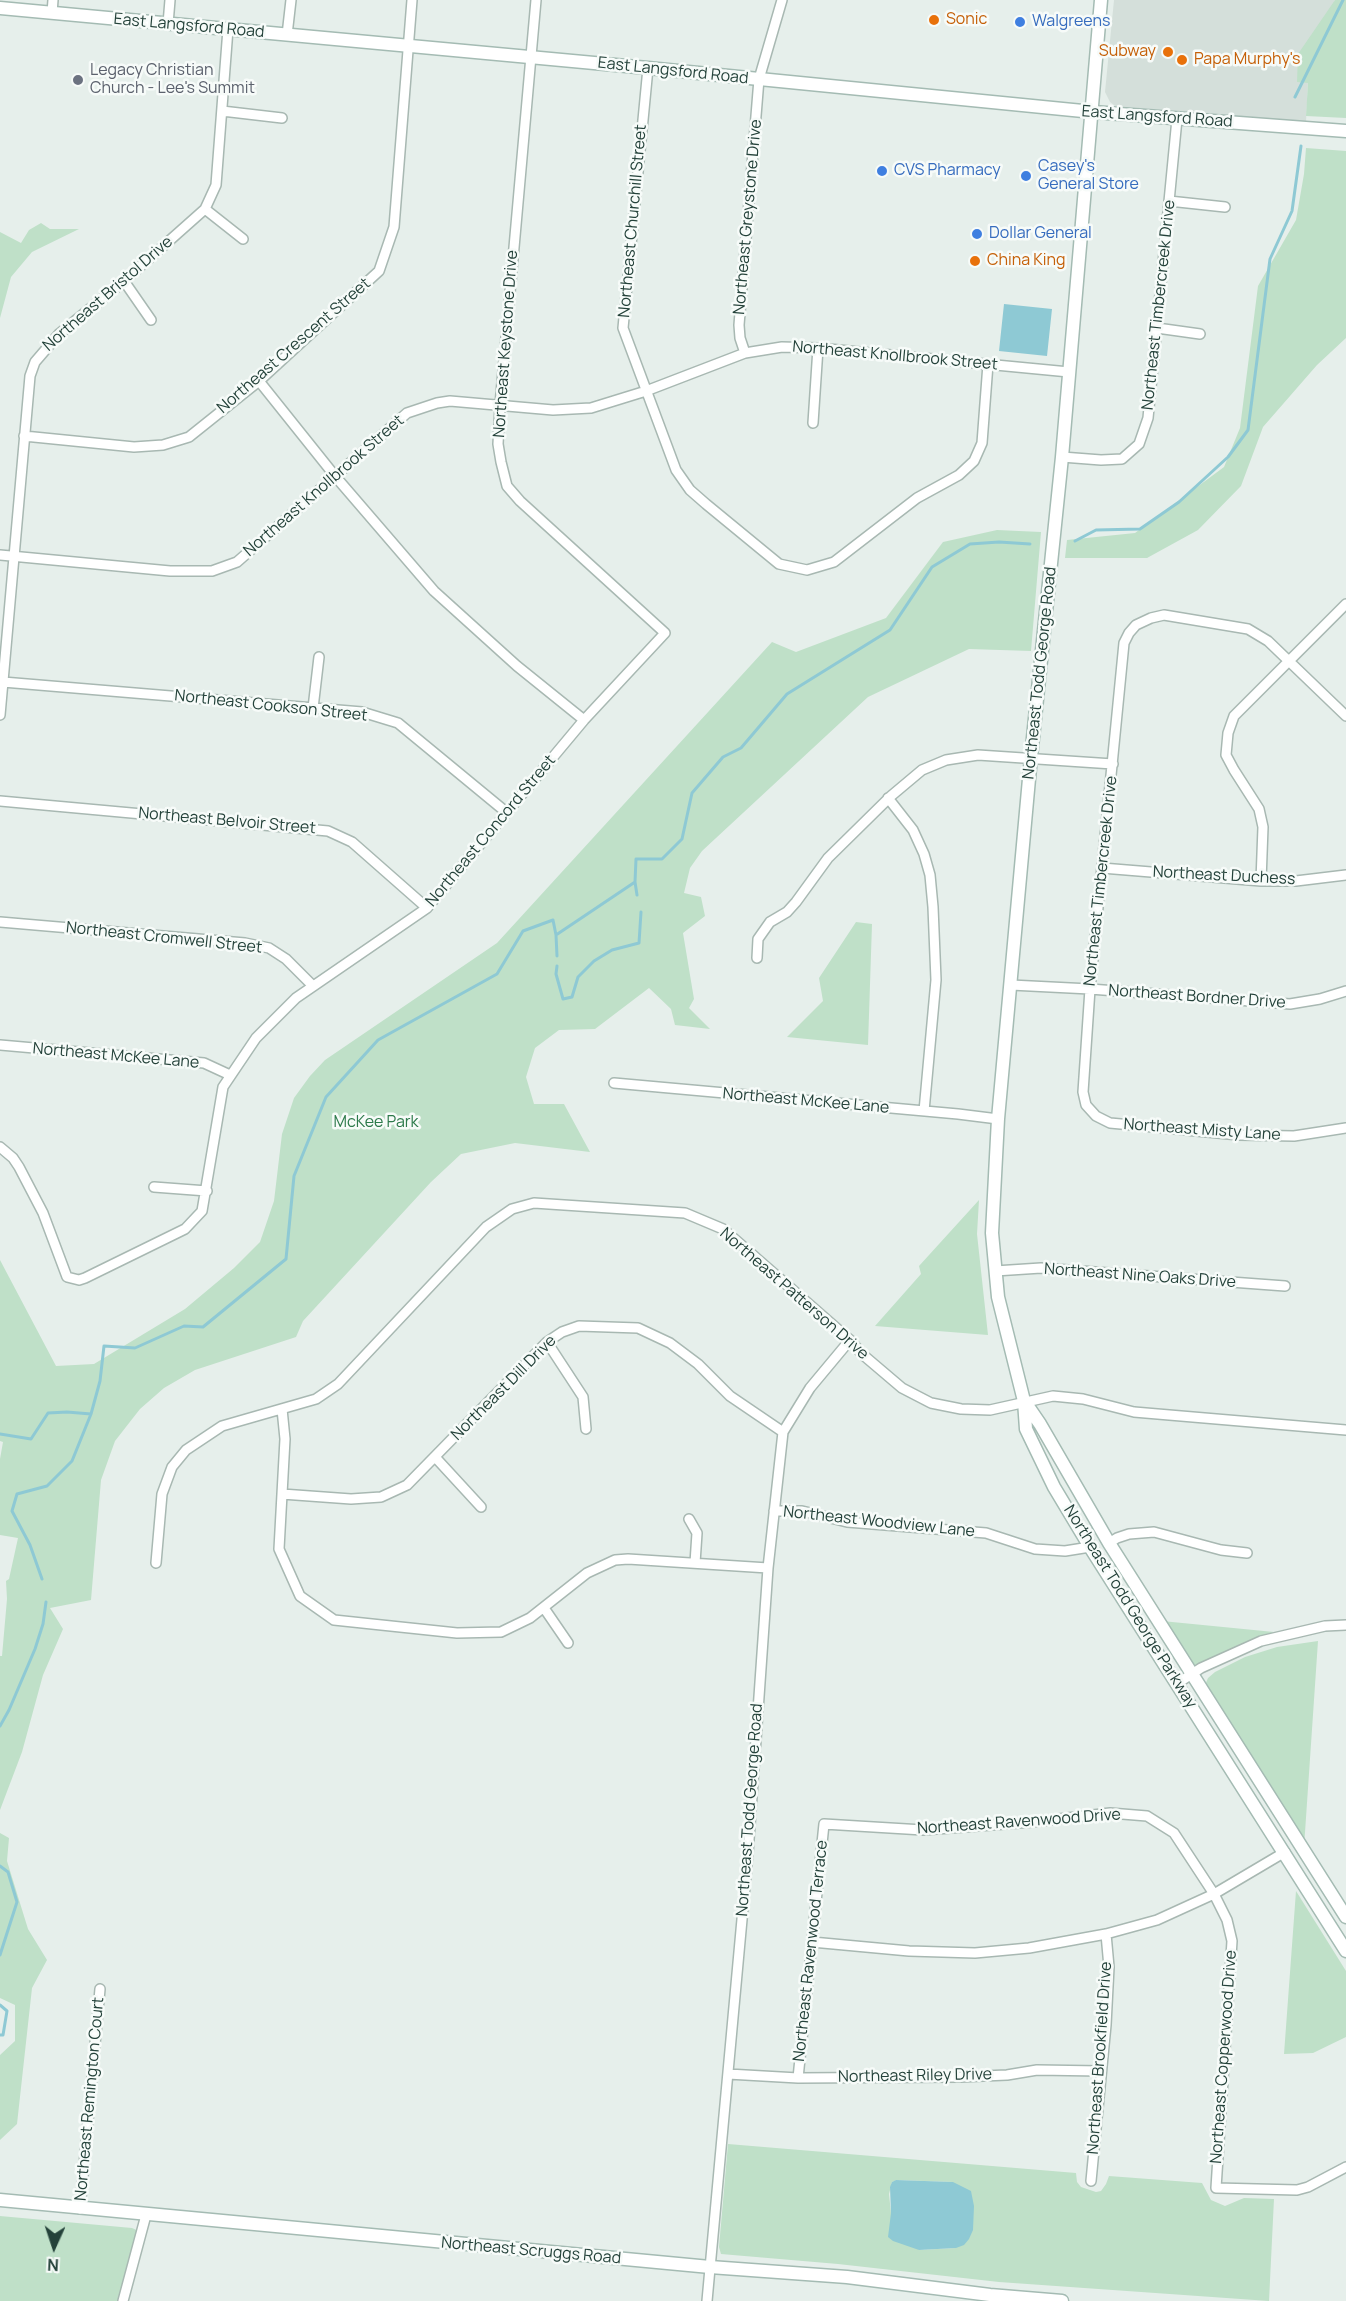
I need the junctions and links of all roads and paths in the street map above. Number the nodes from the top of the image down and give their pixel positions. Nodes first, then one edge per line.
1 (53, 0) edge
2 (170, 0) edge
3 (291, 0) edge
4 (412, 0) edge
5 (536, 0) edge
6 (782, 0) edge
7 (1101, 0) edge
8 (0, 8) edge
9 (52, 13) junction
10 (168, 24) junction
11 (228, 29) junction
12 (287, 35) junction
13 (409, 46) junction
14 (530, 57) junction
15 (648, 68) junction
16 (759, 79) junction
17 (222, 111) junction
18 (1093, 112) junction
19 (282, 118) dead end
20 (1177, 118) junction
21 (1346, 131) edge
22 (1169, 201) junction
23 (1225, 207) dead end
24 (205, 209) junction
25 (243, 239) dead end
26 (124, 281) junction
27 (151, 320) dead end
28 (1157, 328) junction
29 (1200, 334) dead end
30 (818, 348) junction
31 (745, 353) junction
32 (988, 364) junction
33 (1069, 372) junction
34 (259, 381) junction
35 (646, 391) junction
36 (500, 405) junction
37 (813, 423) dead end
38 (24, 436) junction
39 (1062, 457) junction
40 (335, 476) junction
41 (0, 555) edge
42 (13, 556) junction
43 (1346, 604) edge
44 (665, 633) joint
45 (319, 657) dead end
46 (1290, 661) junction
47 (3, 682) junction
48 (313, 708) junction
49 (0, 715) edge
50 (1346, 716) edge
51 (584, 720) junction
52 (1031, 757) junction
53 (1113, 764) junction
54 (888, 798) junction
55 (0, 801) edge
56 (506, 812) junction
57 (1102, 868) junction
58 (1346, 875) edge
59 (1261, 881) junction
60 (427, 908) junction
61 (0, 922) edge
62 (757, 958) dead end
63 (1011, 985) junction
64 (313, 986) junction
65 (1090, 989) junction
66 (1346, 991) edge
67 (0, 1045) edge
68 (230, 1075) junction
69 (614, 1083) dead end
70 (924, 1111) junction
71 (1096, 1116) joint
72 (998, 1119) junction
73 (1346, 1128) edge
74 (0, 1148) edge
75 (154, 1186) dead end
76 (207, 1191) junction
77 (992, 1233) joint
78 (995, 1270) junction
79 (1285, 1286) dead end
80 (850, 1341) junction
81 (547, 1342) junction
82 (1024, 1401) junction
83 (282, 1409) junction
84 (586, 1430) dead end
85 (1346, 1430) edge
86 (783, 1432) junction
87 (435, 1456) junction
88 (282, 1494) junction
89 (481, 1507) dead end
90 (774, 1511) junction
91 (689, 1519) dead end
92 (1109, 1544) junction
93 (1090, 1547) junction
94 (1247, 1553) dead end
95 (156, 1563) dead end
96 (695, 1563) junction
97 (768, 1568) junction
98 (544, 1608) junction
99 (1346, 1625) edge
100 (568, 1643) dead end
101 (1192, 1673) junction
102 (1178, 1683) junction
103 (824, 1824) joint
104 (1284, 1852) junction
105 (1214, 1894) junction
106 (1346, 1917) edge
107 (1106, 1934) junction
108 (812, 1942) junction
109 (1346, 1951) edge
110 (100, 1989) dead end
111 (1101, 2071) junction
112 (728, 2074) junction
113 (798, 2078) junction
114 (1346, 2167) edge
115 (1091, 2181) dead end
116 (0, 2200) edge
117 (80, 2209) junction
118 (146, 2215) junction
119 (710, 2267) junction
120 (123, 2301) edge
121 (707, 2301) edge
122 (1062, 2301) edge

1 - 9 street
2 - 10 street
3 - 12 street
4 - 13 street, Northeast Crescent Street
5 - 14 street, Northeast Keystone Drive
6 - 16 street, Northeast Greystone Drive
7 - 18 main road, Northeast Todd George Road
8 - 9 main road, East Langsford Road
9 - 10 main road, East Langsford Road
10 - 11 main road, East Langsford Road
11 - 12 main road, East Langsford Road
11 - 17 street, Northeast Bristol Drive
12 - 13 main road, East Langsford Road
13 - 14 main road, East Langsford Road
13 - 34 street, Northeast Crescent Street
14 - 15 main road, East Langsford Road
14 - 36 street, Northeast Keystone Drive
15 - 16 main road, East Langsford Road
15 - 35 street, Northeast Churchill Street
16 - 18 main road, East Langsford Road
16 - 31 street, Northeast Greystone Drive
17 - 19 street
17 - 24 street, Northeast Bristol Drive
18 - 20 main road, East Langsford Road
18 - 33 main road, Northeast Todd George Road
20 - 21 main road, East Langsford Road
20 - 22 street, Northeast Timbercreek Drive
22 - 23 street
22 - 28 street, Northeast Timbercreek Drive
24 - 25 street
24 - 26 street, Northeast Bristol Drive
26 - 27 street
26 - 38 street, Northeast Bristol Drive
28 - 29 street
28 - 39 street, Northeast Timbercreek Drive
30 - 31 street, Northeast Knollbrook Street
30 - 32 street, Northeast Knollbrook Street
30 - 37 street
31 - 35 street, Northeast Knollbrook Street
32 - 33 street, Northeast Knollbrook Street
32 - 35 street, Northeast Churchill Street
33 - 39 main road, Northeast Todd George Road
34 - 38 street, Northeast Crescent Street
34 - 40 street
35 - 36 street, Northeast Knollbrook Street
36 - 40 street, Northeast Knollbrook Street
36 - 44 street, Northeast Keystone Drive
38 - 42 street, Northeast Bristol Drive
39 - 52 main road, Northeast Todd George Road
40 - 42 street, Northeast Knollbrook Street
40 - 51 street
41 - 42 street, Northeast Knollbrook Street
42 - 47 street, Northeast Bristol Drive
43 - 46 street
44 - 51 street, Northeast Concord Street
45 - 48 street
46 - 50 street
46 - 53 street, Northeast Timbercreek Drive
46 - 59 street
47 - 48 street, Northeast Cookson Street
47 - 49 street, Northeast Bristol Drive
48 - 56 street, Northeast Cookson Street
51 - 56 street, Northeast Concord Street
52 - 53 street
52 - 54 street
52 - 63 main road, Northeast Todd George Road
53 - 57 street, Northeast Timbercreek Drive
54 - 62 street
54 - 70 street
55 - 60 street, Northeast Belvoir Street
56 - 60 street, Northeast Concord Street
57 - 59 street, Northeast Duchess
57 - 65 street, Northeast Timbercreek Drive
58 - 59 street, Northeast Duchess
60 - 64 street, Northeast Concord Street
61 - 64 street, Northeast Cromwell Street
63 - 65 street, Northeast Bordner Drive
63 - 72 main road, Northeast Todd George Road
64 - 68 street, Northeast Concord Street
65 - 66 street, Northeast Bordner Drive
65 - 71 street, Northeast Timbercreek Drive
67 - 68 street, Northeast McKee Lane
68 - 76 street, Northeast Concord Street
69 - 70 street, Northeast McKee Lane
70 - 72 street, Northeast McKee Lane
71 - 73 street, Northeast Misty Lane
72 - 77 main road, Northeast Todd George Road
74 - 76 street, Northeast Concord Street
75 - 76 street
77 - 78 main road, Northeast Todd George Parkway
78 - 79 street, Northeast Nine Oaks Drive
78 - 82 main road, Northeast Todd George Parkway
80 - 82 street, Northeast Patterson Drive
80 - 83 street, Northeast Patterson Drive
80 - 86 street, Northeast Todd George Road
81 - 84 street
81 - 86 street, Northeast Dill Drive
81 - 87 street, Northeast Dill Drive
82 - 85 street, Northeast Patterson Drive
82 - 92 main road
82 - 93 main road, Northeast Todd George Parkway
83 - 88 street
83 - 95 street, Northeast Patterson Drive
86 - 90 street, Northeast Todd George Road
87 - 88 street, Northeast Dill Drive
87 - 89 street
88 - 98 street
90 - 93 street, Northeast Woodview Lane
90 - 97 street, Northeast Todd George Road
91 - 96 street
92 - 94 street
92 - 101 main road
93 - 102 main road, Northeast Todd George Parkway
96 - 97 street
96 - 98 street
97 - 112 street, Northeast Todd George Road
98 - 100 street
99 - 101 street
101 - 102 street
101 - 106 main road
102 - 104 main road, Northeast Todd George Parkway
103 - 105 street, Northeast Ravenwood Drive
103 - 108 street, Northeast Ravenwood Terrace
104 - 105 street
104 - 109 main road, Northeast Todd George Parkway
105 - 107 street
105 - 114 street, Northeast Copperwood Drive
107 - 108 street
107 - 111 street, Northeast Brookfield Drive
108 - 113 street, Northeast Ravenwood Terrace
110 - 117 street, Northeast Remington Court
111 - 113 street, Northeast Riley Drive
111 - 115 street, Northeast Brookfield Drive
112 - 113 street, Northeast Riley Drive
112 - 119 street, Northeast Todd George Road
116 - 117 main road, Northeast Scruggs Road
117 - 118 main road, Northeast Scruggs Road
118 - 119 main road, Northeast Scruggs Road
118 - 120 street
119 - 121 street, Northeast Todd George Road
119 - 122 main road, Northeast Scruggs Road

